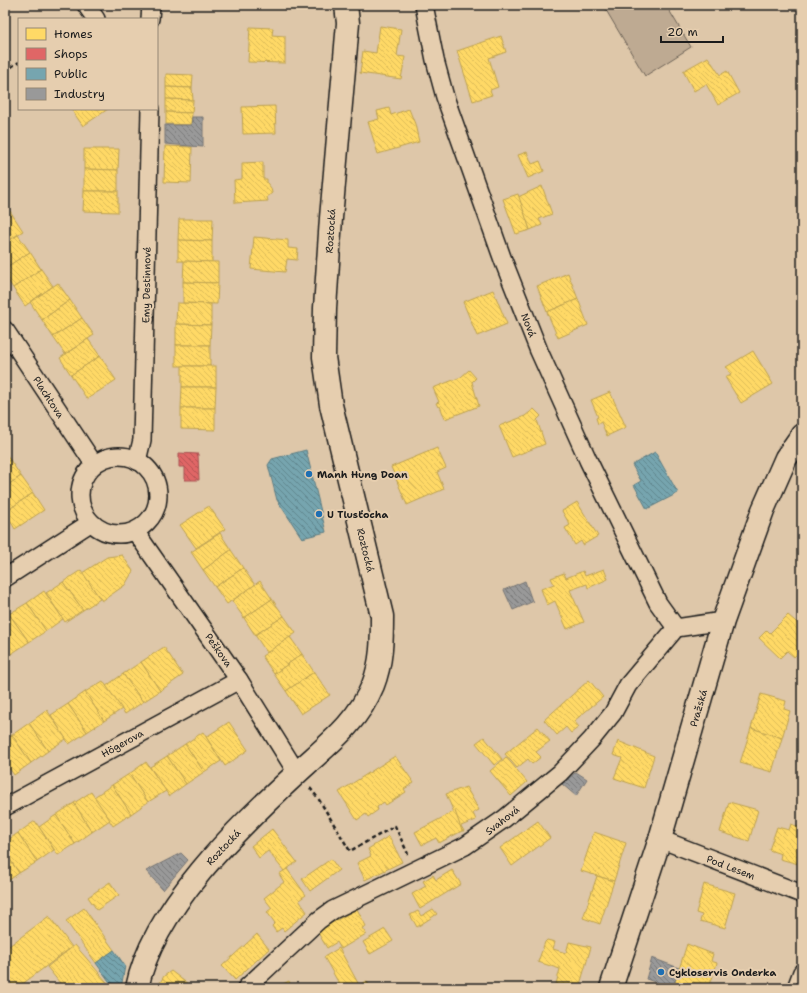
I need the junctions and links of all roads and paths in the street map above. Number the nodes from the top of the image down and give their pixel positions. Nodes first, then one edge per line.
1 (86, 5) edge
2 (150, 5) edge
3 (346, 5) edge
4 (424, 5) edge
5 (95, 18) edge
6 (150, 18) edge
7 (18, 63) edge
8 (5, 71) edge
9 (150, 110) edge
10 (5, 330) edge
11 (802, 435) edge
12 (138, 461) junction
13 (94, 464) junction
14 (90, 522) junction
15 (135, 531) junction
16 (6, 574) edge
17 (723, 621) junction
18 (676, 628) junction
19 (239, 680) junction
20 (297, 773) junction
21 (318, 798) dead end
22 (5, 807) edge
23 (660, 839) junction
24 (417, 870) junction
25 (802, 894) edge
26 (802, 972) edge
27 (137, 988) edge
28 (246, 988) edge
29 (611, 988) edge
30 (796, 988) edge

1 - 5 street
2 - 6 street
3 - 20 street, Roztocká
4 - 18 street, Nová
7 - 8 path
9 - 12 street, Emy Destinnové
10 - 13 street, Plachtova
11 - 17 street, Pražská
12 - 13 street
12 - 15 street
13 - 14 street
14 - 15 street
14 - 16 street
15 - 19 street, Peškova
17 - 18 street
17 - 23 street, Pražská
18 - 24 street, Svahová
19 - 20 street, Peškova
19 - 22 street, Högerova
20 - 27 street, Roztocká
21 - 24 path
23 - 25 street, Pod Lesem
23 - 29 street, Pražská
24 - 28 street, Svahová
26 - 30 street

